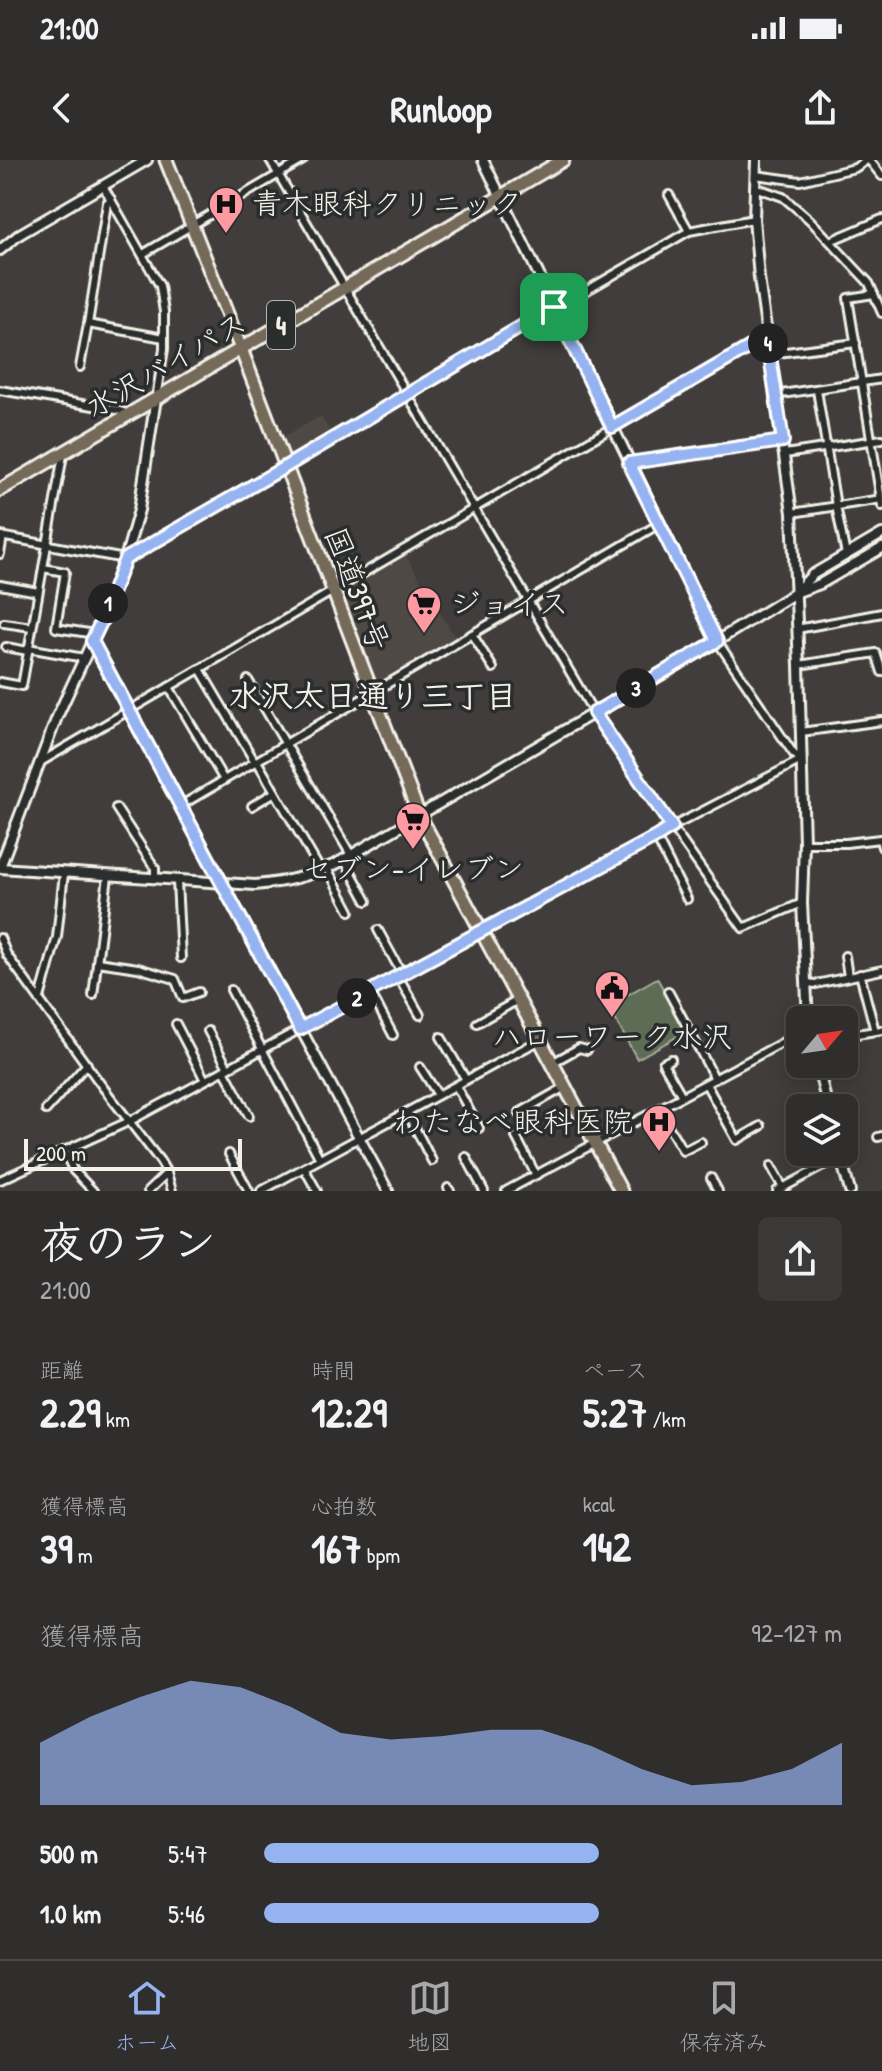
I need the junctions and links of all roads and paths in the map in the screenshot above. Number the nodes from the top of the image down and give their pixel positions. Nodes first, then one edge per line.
1 (147, 160) edge
2 (166, 160) edge
3 (270, 160) edge
4 (303, 160) edge
5 (483, 160) edge
6 (563, 160) edge
7 (756, 160) edge
8 (868, 160) edge
9 (279, 174) junction
10 (755, 175) junction
11 (882, 176) edge
12 (103, 186) junction
13 (754, 187) junction
14 (669, 195) dead end
15 (500, 197) junction
16 (111, 199) junction
17 (754, 219) junction
18 (882, 219) edge
19 (192, 226) junction
20 (689, 231) junction
21 (830, 241) junction
22 (0, 250) edge
23 (143, 254) junction
24 (345, 288) junction
25 (874, 294) junction
26 (554, 307) junction
27 (882, 313) edge
28 (88, 324) junction
29 (767, 337) junction
30 (164, 338) junction
31 (856, 343) junction
32 (241, 349) junction
33 (770, 354) junction
34 (80, 367) dead end
35 (882, 379) edge
36 (863, 382) junction
37 (0, 390) edge
38 (817, 390) junction
39 (407, 394) junction
40 (775, 395) junction
41 (156, 398) junction
42 (129, 414) junction
43 (612, 427) junction
44 (882, 439) edge
45 (783, 441) junction
46 (871, 441) junction
47 (826, 448) junction
48 (64, 452) junction
49 (785, 454) junction
50 (629, 463) junction
51 (285, 467) junction
52 (0, 490) edge
53 (882, 499) edge
54 (836, 506) junction
55 (882, 506) edge
56 (474, 508) junction
57 (792, 513) junction
58 (659, 524) junction
59 (882, 534) edge
60 (2, 536) edge
61 (47, 544) junction
62 (882, 548) edge
63 (0, 554) edge
64 (846, 555) junction
65 (125, 559) junction
66 (43, 568) junction
67 (0, 585) edge
68 (38, 592) junction
69 (333, 592) junction
70 (795, 593) junction
71 (529, 600) junction
72 (882, 613) edge
73 (4, 623) dead end
74 (32, 627) junction
75 (797, 629) junction
76 (472, 634) junction
77 (94, 638) junction
78 (717, 641) junction
79 (6, 647) dead end
80 (28, 650) junction
81 (84, 658) junction
82 (799, 665) junction
83 (493, 668) dead end
84 (200, 669) junction
85 (882, 672) edge
86 (248, 680) dead end
87 (0, 682) edge
88 (169, 687) junction
89 (372, 694) junction
90 (128, 711) junction
91 (594, 713) junction
92 (882, 721) edge
93 (801, 732) junction
94 (286, 744) junction
95 (801, 760) junction
96 (256, 761) junction
97 (39, 763) junction
98 (224, 780) junction
99 (275, 792) junction
100 (180, 806) junction
101 (252, 806) dead end
102 (116, 808) dead end
103 (419, 815) junction
104 (672, 827) junction
105 (656, 837) junction
106 (804, 843) junction
107 (882, 847) edge
108 (348, 857) junction
109 (0, 868) edge
110 (324, 869) junction
111 (64, 873) junction
112 (108, 876) junction
113 (155, 879) junction
114 (177, 881) junction
115 (222, 884) junction
116 (687, 899) dead end
117 (367, 901) dead end
118 (802, 903) junction
119 (350, 911) dead end
120 (378, 930) dead end
121 (481, 931) junction
122 (0, 938) edge
123 (845, 956) dead end
124 (181, 958) dead end
125 (97, 962) junction
126 (882, 970) edge
127 (860, 974) junction
128 (400, 975) junction
129 (848, 977) junction
130 (807, 983) junction
131 (231, 990) dead end
132 (370, 991) junction
133 (668, 991) dead end
134 (199, 992) dead end
135 (93, 995) dead end
136 (40, 998) junction
137 (518, 1000) junction
138 (808, 1006) edge
139 (420, 1015) dead end
140 (477, 1023) dead end
141 (176, 1024) dead end
142 (300, 1029) junction
143 (879, 1030) edge
144 (208, 1031) dead end
145 (858, 1034) edge
146 (393, 1035) dead end
147 (441, 1037) dead end
148 (540, 1040) junction
149 (786, 1041) edge
150 (262, 1048) junction
151 (587, 1050) dead end
152 (671, 1059) dead end
153 (552, 1063) junction
154 (87, 1064) junction
155 (420, 1067) dead end
156 (226, 1069) junction
157 (715, 1079) junction
158 (205, 1080) junction
159 (466, 1080) junction
160 (706, 1084) junction
161 (456, 1086) junction
162 (565, 1087) junction
163 (438, 1095) junction
164 (682, 1096) junction
165 (658, 1109) junction
166 (46, 1110) dead end
167 (407, 1112) junction
168 (519, 1113) dead end
169 (249, 1116) dead end
170 (130, 1121) junction
171 (761, 1126) dead end
172 (479, 1128) dead end
173 (516, 1137) dead end
174 (359, 1138) junction
175 (701, 1142) dead end
176 (595, 1143) junction
177 (64, 1151) junction
178 (229, 1154) dead end
179 (466, 1157) dead end
180 (320, 1159) junction
181 (432, 1161) dead end
182 (771, 1166) dead end
183 (819, 1166) edge
184 (843, 1166) edge
185 (304, 1168) junction
186 (167, 1173) junction
187 (536, 1175) junction
188 (711, 1178) dead end
189 (0, 1180) edge
190 (522, 1187) edge
191 (780, 1189) edge
192 (93, 1191) edge
193 (148, 1191) edge
194 (172, 1191) edge
195 (249, 1191) edge
196 (261, 1191) edge
197 (317, 1191) edge
198 (388, 1191) edge
199 (484, 1191) edge
200 (506, 1191) edge
201 (621, 1191) edge
202 (718, 1191) edge
203 (850, 1191) edge

1 - 12 street
2 - 19 highway, 国道397号
3 - 9 street
4 - 9 street
5 - 15 street
6 - 15 highway, 水沢バイパス / 4
7 - 10 street
8 - 10 street
8 - 11 street
9 - 19 street
9 - 24 street
10 - 13 street
12 - 16 street
12 - 22 street
13 - 17 street
13 - 21 street
14 - 20 street
15 - 24 highway, 水沢バイパス / 4
15 - 26 street
16 - 23 street
16 - 28 street
17 - 20 street
17 - 29 street
18 - 21 street
19 - 23 street
19 - 32 highway, 国道397号
20 - 26 street
21 - 25 street
23 - 30 street
24 - 32 highway, 水沢バイパス / 4
24 - 39 street
25 - 27 street
25 - 31 street
26 - 39 street
26 - 43 street
28 - 30 street
28 - 34 street
29 - 33 street
29 - 43 street
30 - 41 street
31 - 33 street
31 - 36 street
32 - 41 highway, 水沢バイパス / 4
32 - 51 highway, 国道397号
33 - 40 street
35 - 36 street
36 - 38 street
36 - 46 street
37 - 42 street
38 - 40 street
38 - 47 street
39 - 51 street
39 - 56 street
40 - 45 street
41 - 42 highway, 水沢バイパス / 4
41 - 65 street
42 - 48 highway, 水沢バイパス / 4
43 - 50 street
43 - 56 street
44 - 46 street
45 - 49 street
45 - 50 street
46 - 47 street
46 - 53 street
47 - 49 street
47 - 54 street
48 - 52 highway, 水沢バイパス / 4
48 - 61 street
49 - 57 street
50 - 58 street
51 - 65 street
51 - 69 highway, 国道397号
53 - 54 street
53 - 55 street
54 - 57 street
54 - 64 street
56 - 69 street
56 - 71 street
57 - 70 street
58 - 71 street
58 - 78 street
59 - 64 street
60 - 61 street
60 - 63 street
61 - 65 street
61 - 66 street
62 - 70 street
64 - 70 street
65 - 77 street
66 - 68 street
66 - 77 street
67 - 68 street
68 - 74 street
69 - 84 street
69 - 89 highway, 国道397号
70 - 75 street
70 - 78 street
71 - 76 street
71 - 91 street
72 - 75 street
73 - 74 street
74 - 80 street
75 - 82 street
76 - 83 street
76 - 89 street
77 - 81 street
77 - 90 street
78 - 91 street
78 - 95 street
79 - 80 street
80 - 81 street
80 - 87 street
81 - 97 street
82 - 85 street
82 - 93 street
84 - 88 street
84 - 96 street
86 - 94 street
88 - 90 street
88 - 98 street
89 - 94 street
89 - 103 highway, 国道397号
90 - 97 street
90 - 100 street
91 - 103 street
91 - 104 street
92 - 93 street
93 - 95 street
94 - 96 street
94 - 108 street
95 - 104 street
95 - 106 street
96 - 98 street
96 - 99 street
97 - 109 street
98 - 100 street
99 - 101 street
99 - 110 street
100 - 115 street
102 - 113 street
103 - 108 street
103 - 121 highway, 国道397号
104 - 105 street
104 - 118 street
105 - 116 street
105 - 121 street
106 - 107 street
106 - 118 street
108 - 110 street
108 - 117 street
109 - 111 street
110 - 115 street
110 - 119 street
111 - 112 street
111 - 136 street
112 - 113 street
112 - 125 street
113 - 114 street
114 - 115 street
114 - 124 street
115 - 142 street
118 - 130 street
120 - 128 street
121 - 128 street
121 - 137 highway, 国道397号
122 - 136 street
123 - 129 street
125 - 134 street
125 - 135 street
126 - 127 street
127 - 129 street
127 - 143 street
128 - 132 street
128 - 139 street
129 - 130 street
130 - 138 street
131 - 150 street
132 - 142 street
132 - 146 street
133 - 157 street
136 - 154 street
137 - 140 street
137 - 148 highway, 国道397号
141 - 158 street
142 - 150 street
142 - 174 street
143 - 145 street
144 - 156 street
147 - 159 street
148 - 153 highway, 国道397号
148 - 159 street
149 - 157 street
150 - 156 street
150 - 180 street
151 - 153 street
152 - 164 street
153 - 162 highway, 国道397号
154 - 166 street
154 - 170 street
155 - 163 street
156 - 158 street
156 - 169 street
157 - 160 street
158 - 170 street
159 - 161 street
160 - 164 street
160 - 171 street
161 - 163 street
161 - 172 street
162 - 168 street
162 - 176 highway, 国道397号
163 - 167 street
164 - 165 street
165 - 175 street
165 - 176 street
167 - 174 street
167 - 181 street
170 - 177 street
170 - 186 street
173 - 187 street
174 - 180 street
174 - 198 street
176 - 187 street
176 - 201 highway, 国道397号
177 - 189 street
177 - 192 street
178 - 195 street
179 - 199 street
180 - 185 street
182 - 191 street
183 - 191 street
184 - 203 street
185 - 196 street
185 - 197 street
186 - 193 street
186 - 194 street
187 - 190 street
188 - 202 street
190 - 200 street

